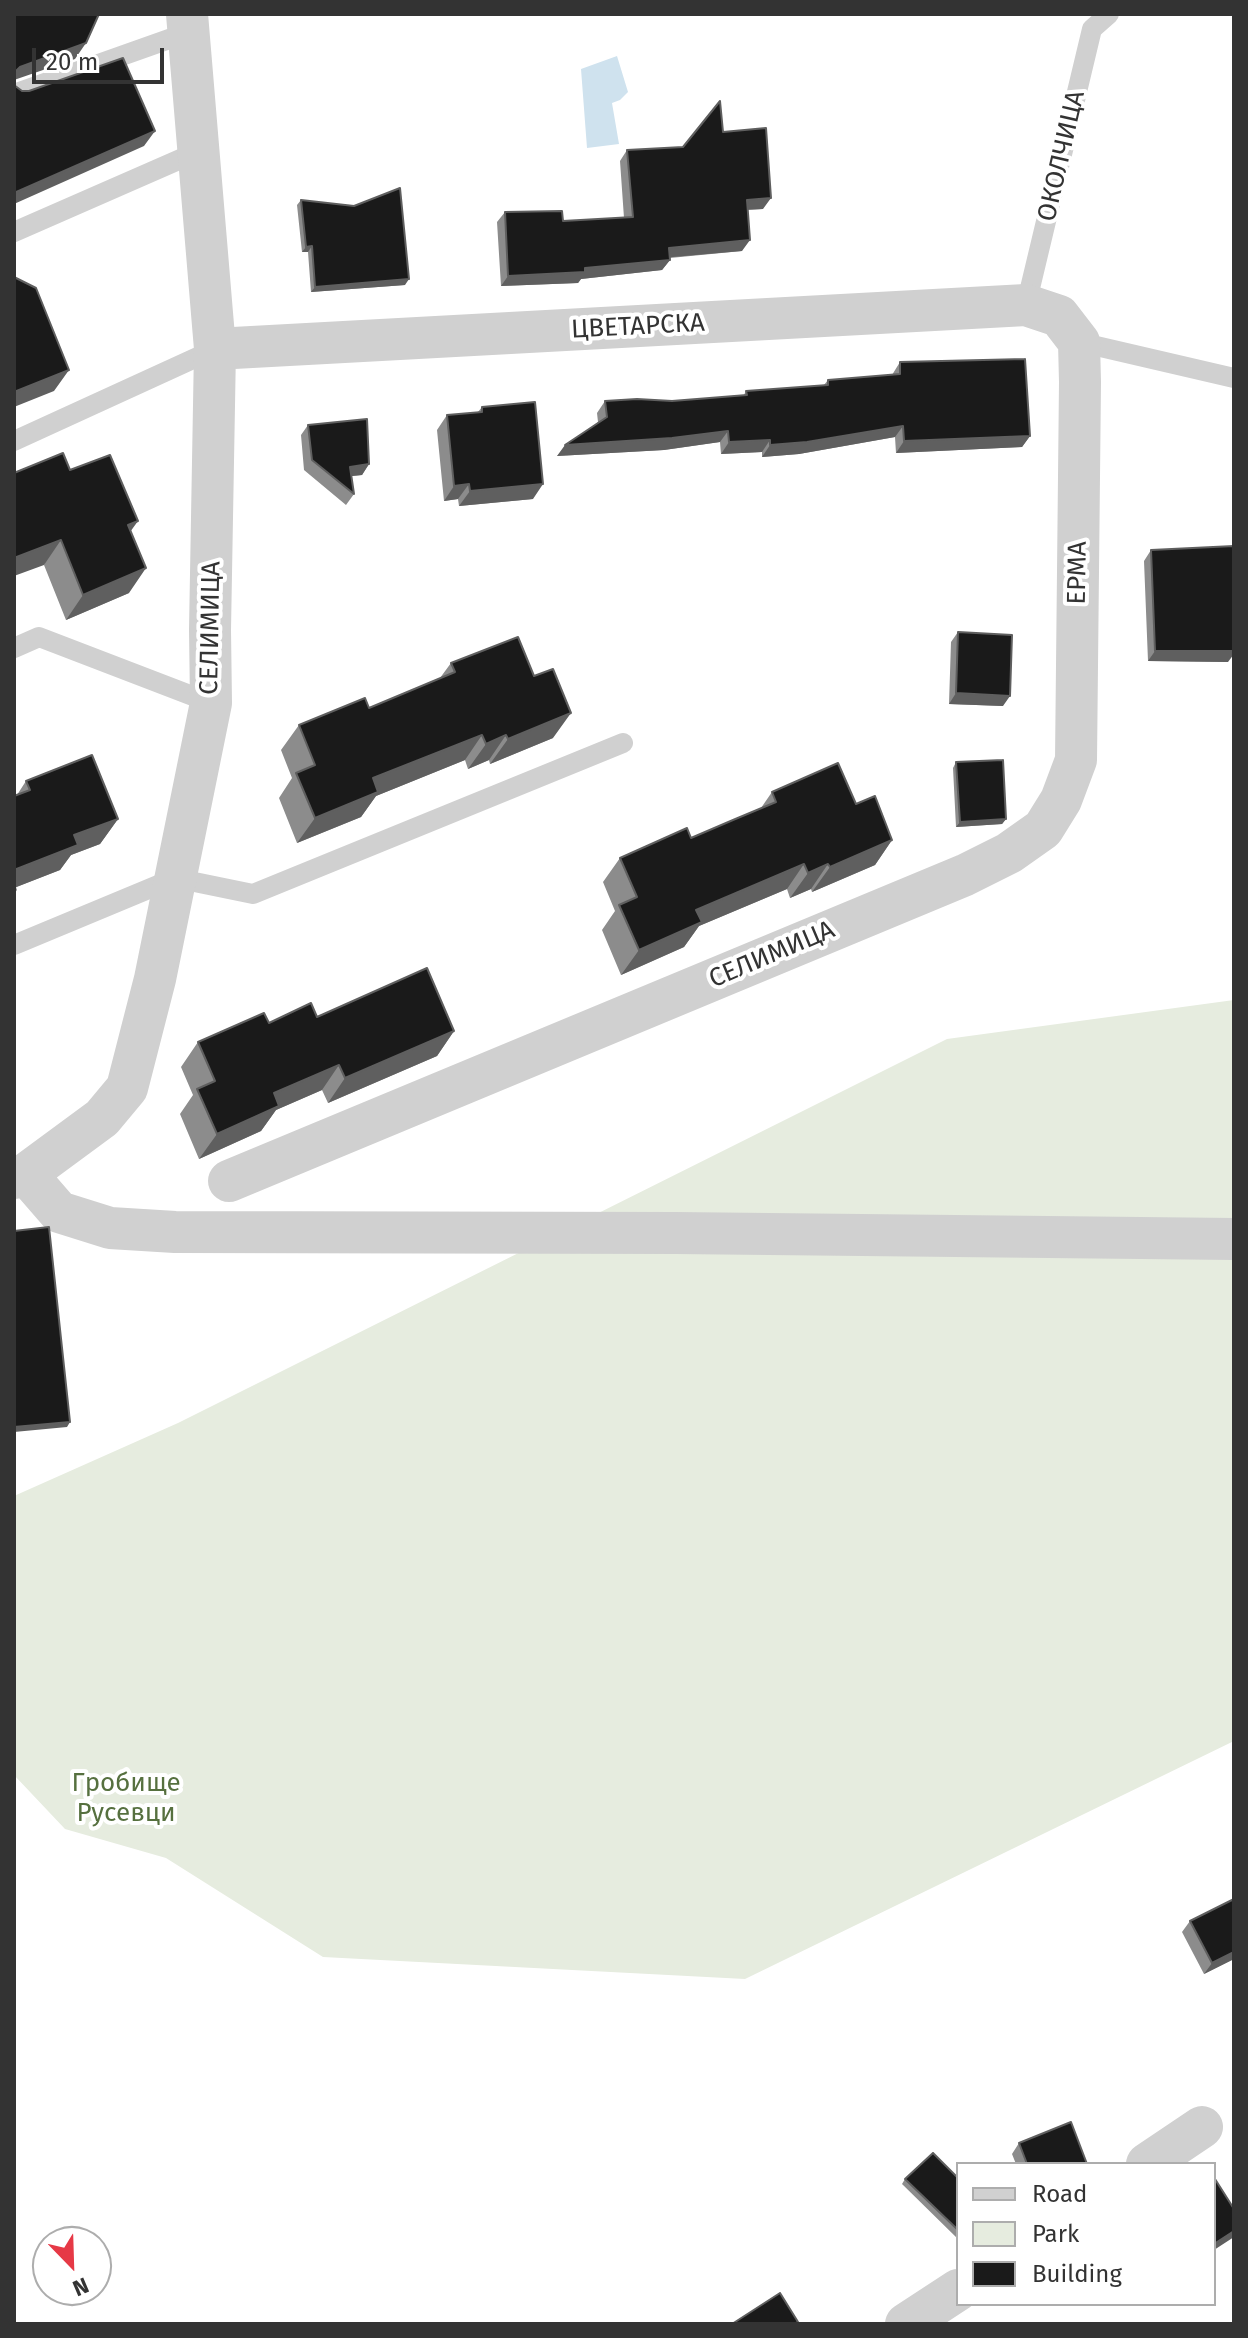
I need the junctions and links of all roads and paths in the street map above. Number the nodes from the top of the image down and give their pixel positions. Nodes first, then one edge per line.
1 (1109, 14) edge
2 (188, 23) edge
3 (14, 94) edge
4 (199, 151) junction
5 (14, 232) edge
6 (1055, 321) junction
7 (215, 349) junction
8 (1234, 378) edge
9 (14, 441) edge
10 (14, 648) edge
11 (211, 703) junction
12 (623, 743) dead end
13 (1043, 829) joint
14 (175, 878) junction
15 (14, 945) edge
16 (20, 1176) edge
17 (229, 1181) dead end
18 (1234, 1239) edge
19 (1202, 2127) dead end
20 (1150, 2162) edge
21 (956, 2291) edge
22 (906, 2324) edge

1 - 6 lane, ОКОЛЧИЦА
2 - 3 lane
2 - 4 street, СЕЛИМИЦА
4 - 5 lane
4 - 7 street, СЕЛИМИЦА
6 - 7 street, ЦВЕТАРСКА
6 - 8 lane
6 - 13 street, ЕРМА
7 - 9 lane
7 - 11 street, СЕЛИМИЦА
10 - 11 lane
11 - 14 street, СЕЛИМИЦА
12 - 14 lane
13 - 17 street, СЕЛИМИЦА
14 - 15 lane
14 - 16 street, СЕЛИМИЦА
16 - 18 street
19 - 20 street
21 - 22 street

